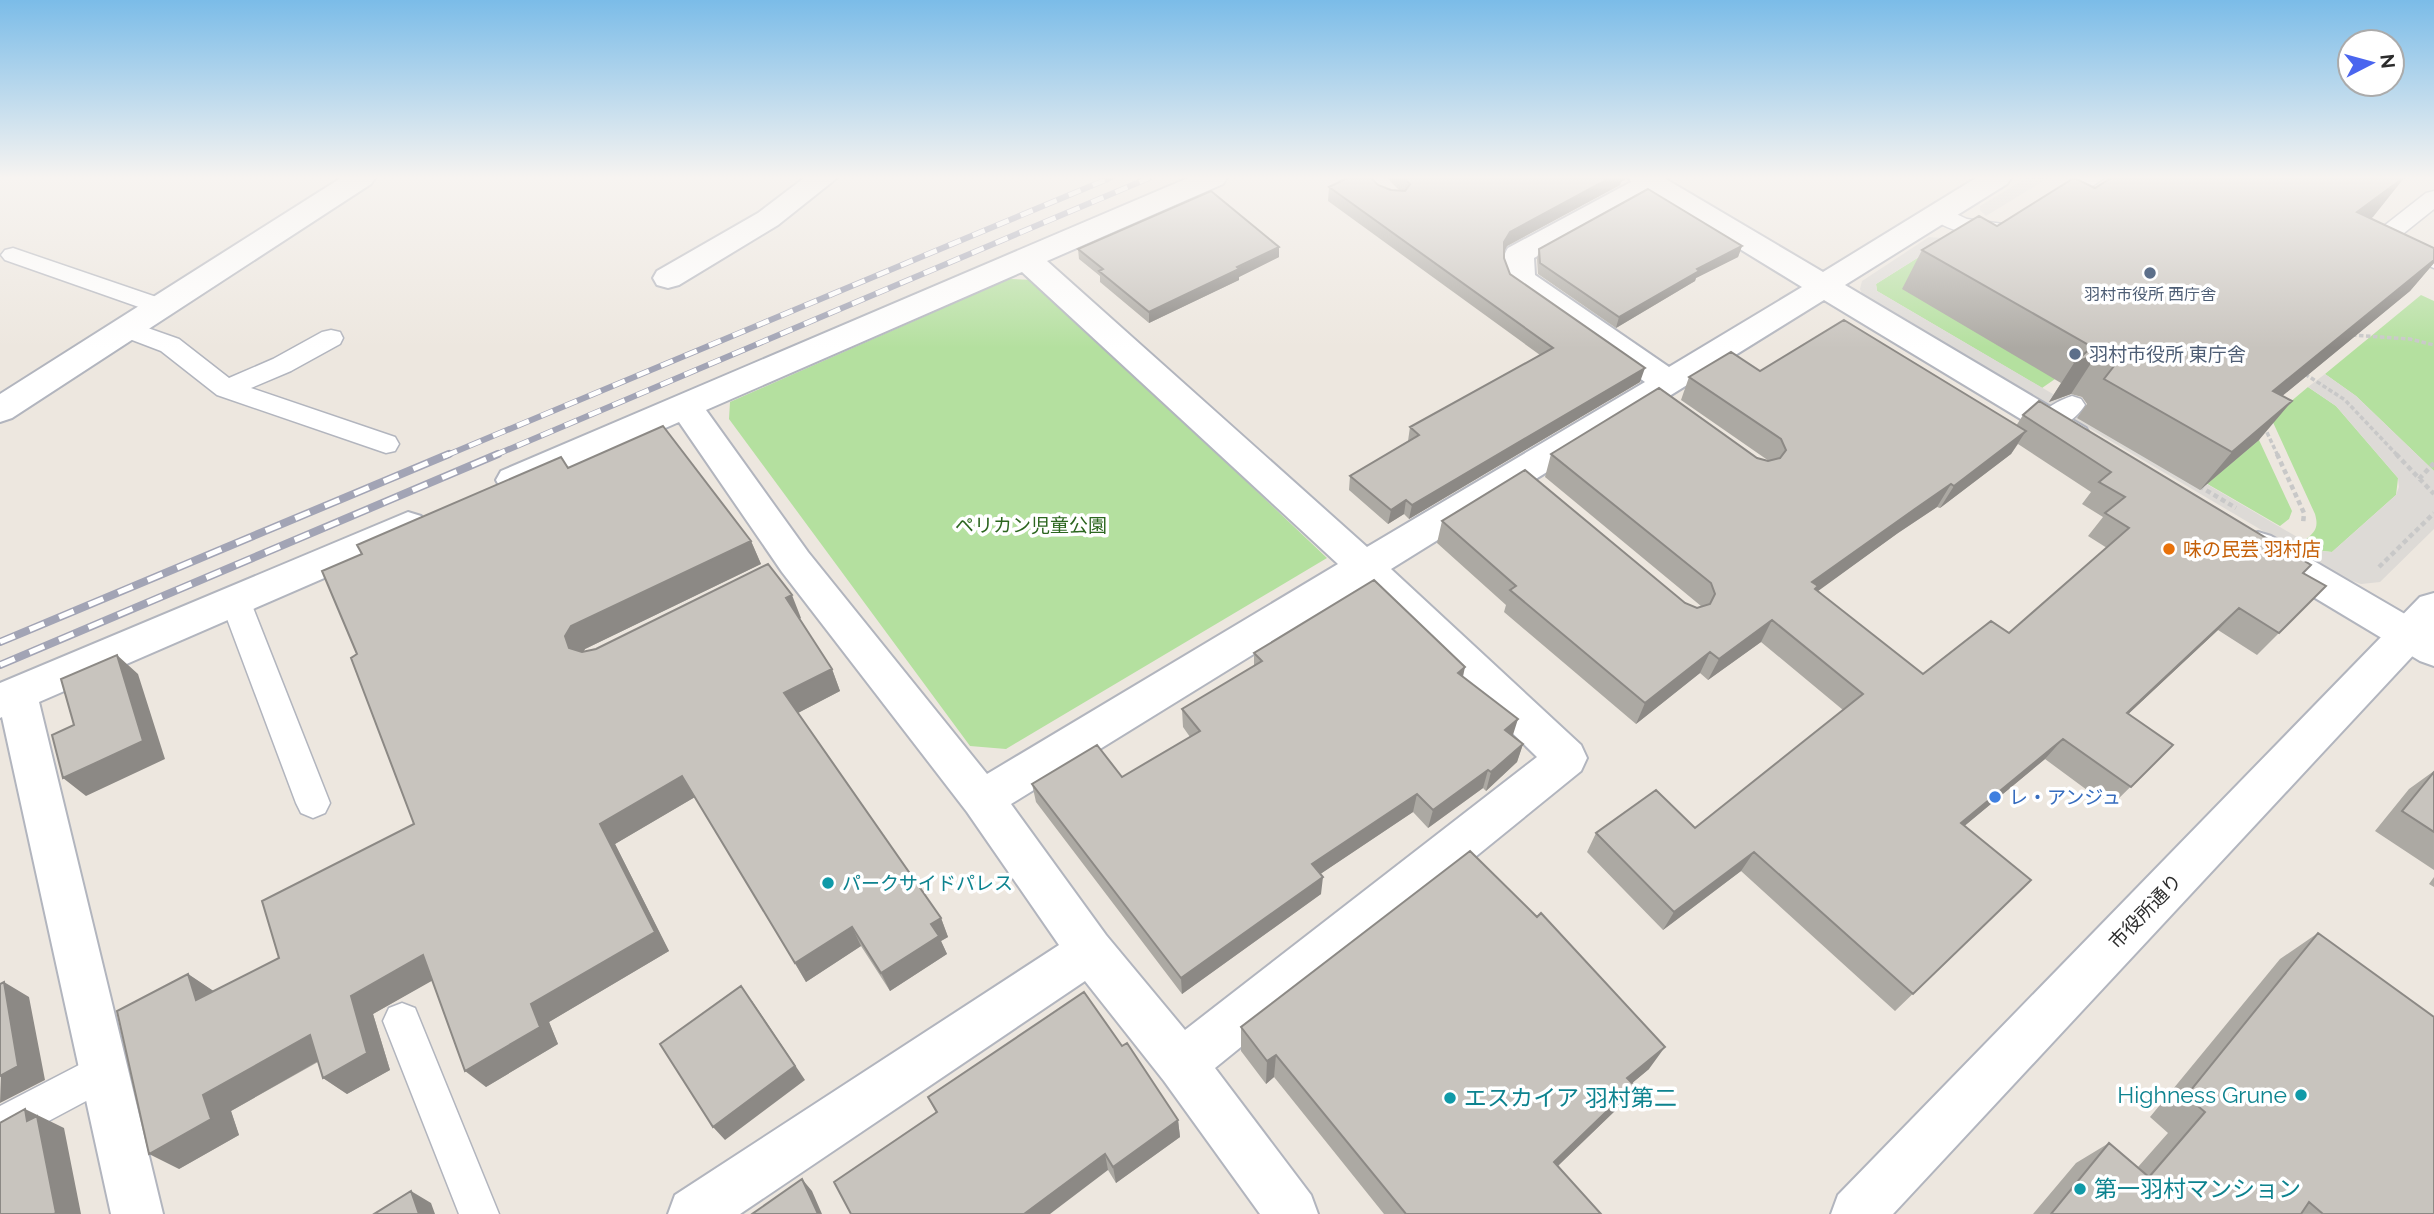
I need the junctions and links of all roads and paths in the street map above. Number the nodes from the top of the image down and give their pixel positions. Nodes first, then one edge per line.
1 (269, 235) edge
2 (741, 235) edge
3 (1084, 235) edge
4 (1553, 235) edge
5 (1737, 235) edge
6 (1906, 235) edge
7 (2386, 235) edge
8 (13, 255) dead end
9 (1027, 260) junction
10 (2434, 261) edge
11 (668, 278) dead end
12 (1824, 286) junction
13 (162, 307) junction
14 (128, 329) junction
15 (2348, 335) edge
16 (331, 338) dead end
17 (2434, 345) edge
18 (2297, 369) edge
19 (226, 389) junction
20 (1662, 395) junction
21 (685, 406) junction
22 (0, 410) edge
23 (2262, 420) edge
24 (386, 444) dead end
25 (2096, 449) edge
26 (2434, 463) edge
27 (2419, 479) junction
28 (485, 492) edge
29 (2434, 494) edge
30 (2304, 513) dead end
31 (435, 514) edge
32 (2225, 526) edge
33 (1365, 567) junction
34 (236, 600) junction
35 (2425, 631) edge
36 (9, 697) edge
37 (982, 799) junction
38 (313, 803) dead end
39 (1090, 951) junction
40 (402, 1021) dead end
41 (1181, 1064) junction
42 (104, 1071) junction
43 (0, 1128) edge
44 (137, 1214) edge
45 (479, 1214) edge
46 (694, 1214) edge
47 (1292, 1214) edge
48 (1857, 1214) edge

1 - 13 street
2 - 11 street
3 - 9 street
4 - 20 street
5 - 12 street
6 - 12 street
7 - 10 lane
8 - 13 lane
9 - 21 street
9 - 33 street
12 - 20 street
12 - 25 street
13 - 14 street
14 - 19 lane
14 - 22 street
15 - 17 path
16 - 19 lane
18 - 27 path
19 - 24 lane
20 - 33 street
21 - 28 street
21 - 37 street
23 - 30 path
26 - 27 path
27 - 29 path
31 - 34 street
32 - 35 street
33 - 37 street
33 - 41 street
34 - 36 street
34 - 38 lane
35 - 48 street, 市役所通り
36 - 42 street
37 - 39 street
39 - 41 street
39 - 46 street
40 - 45 lane
41 - 47 street
42 - 43 lane
42 - 44 street

